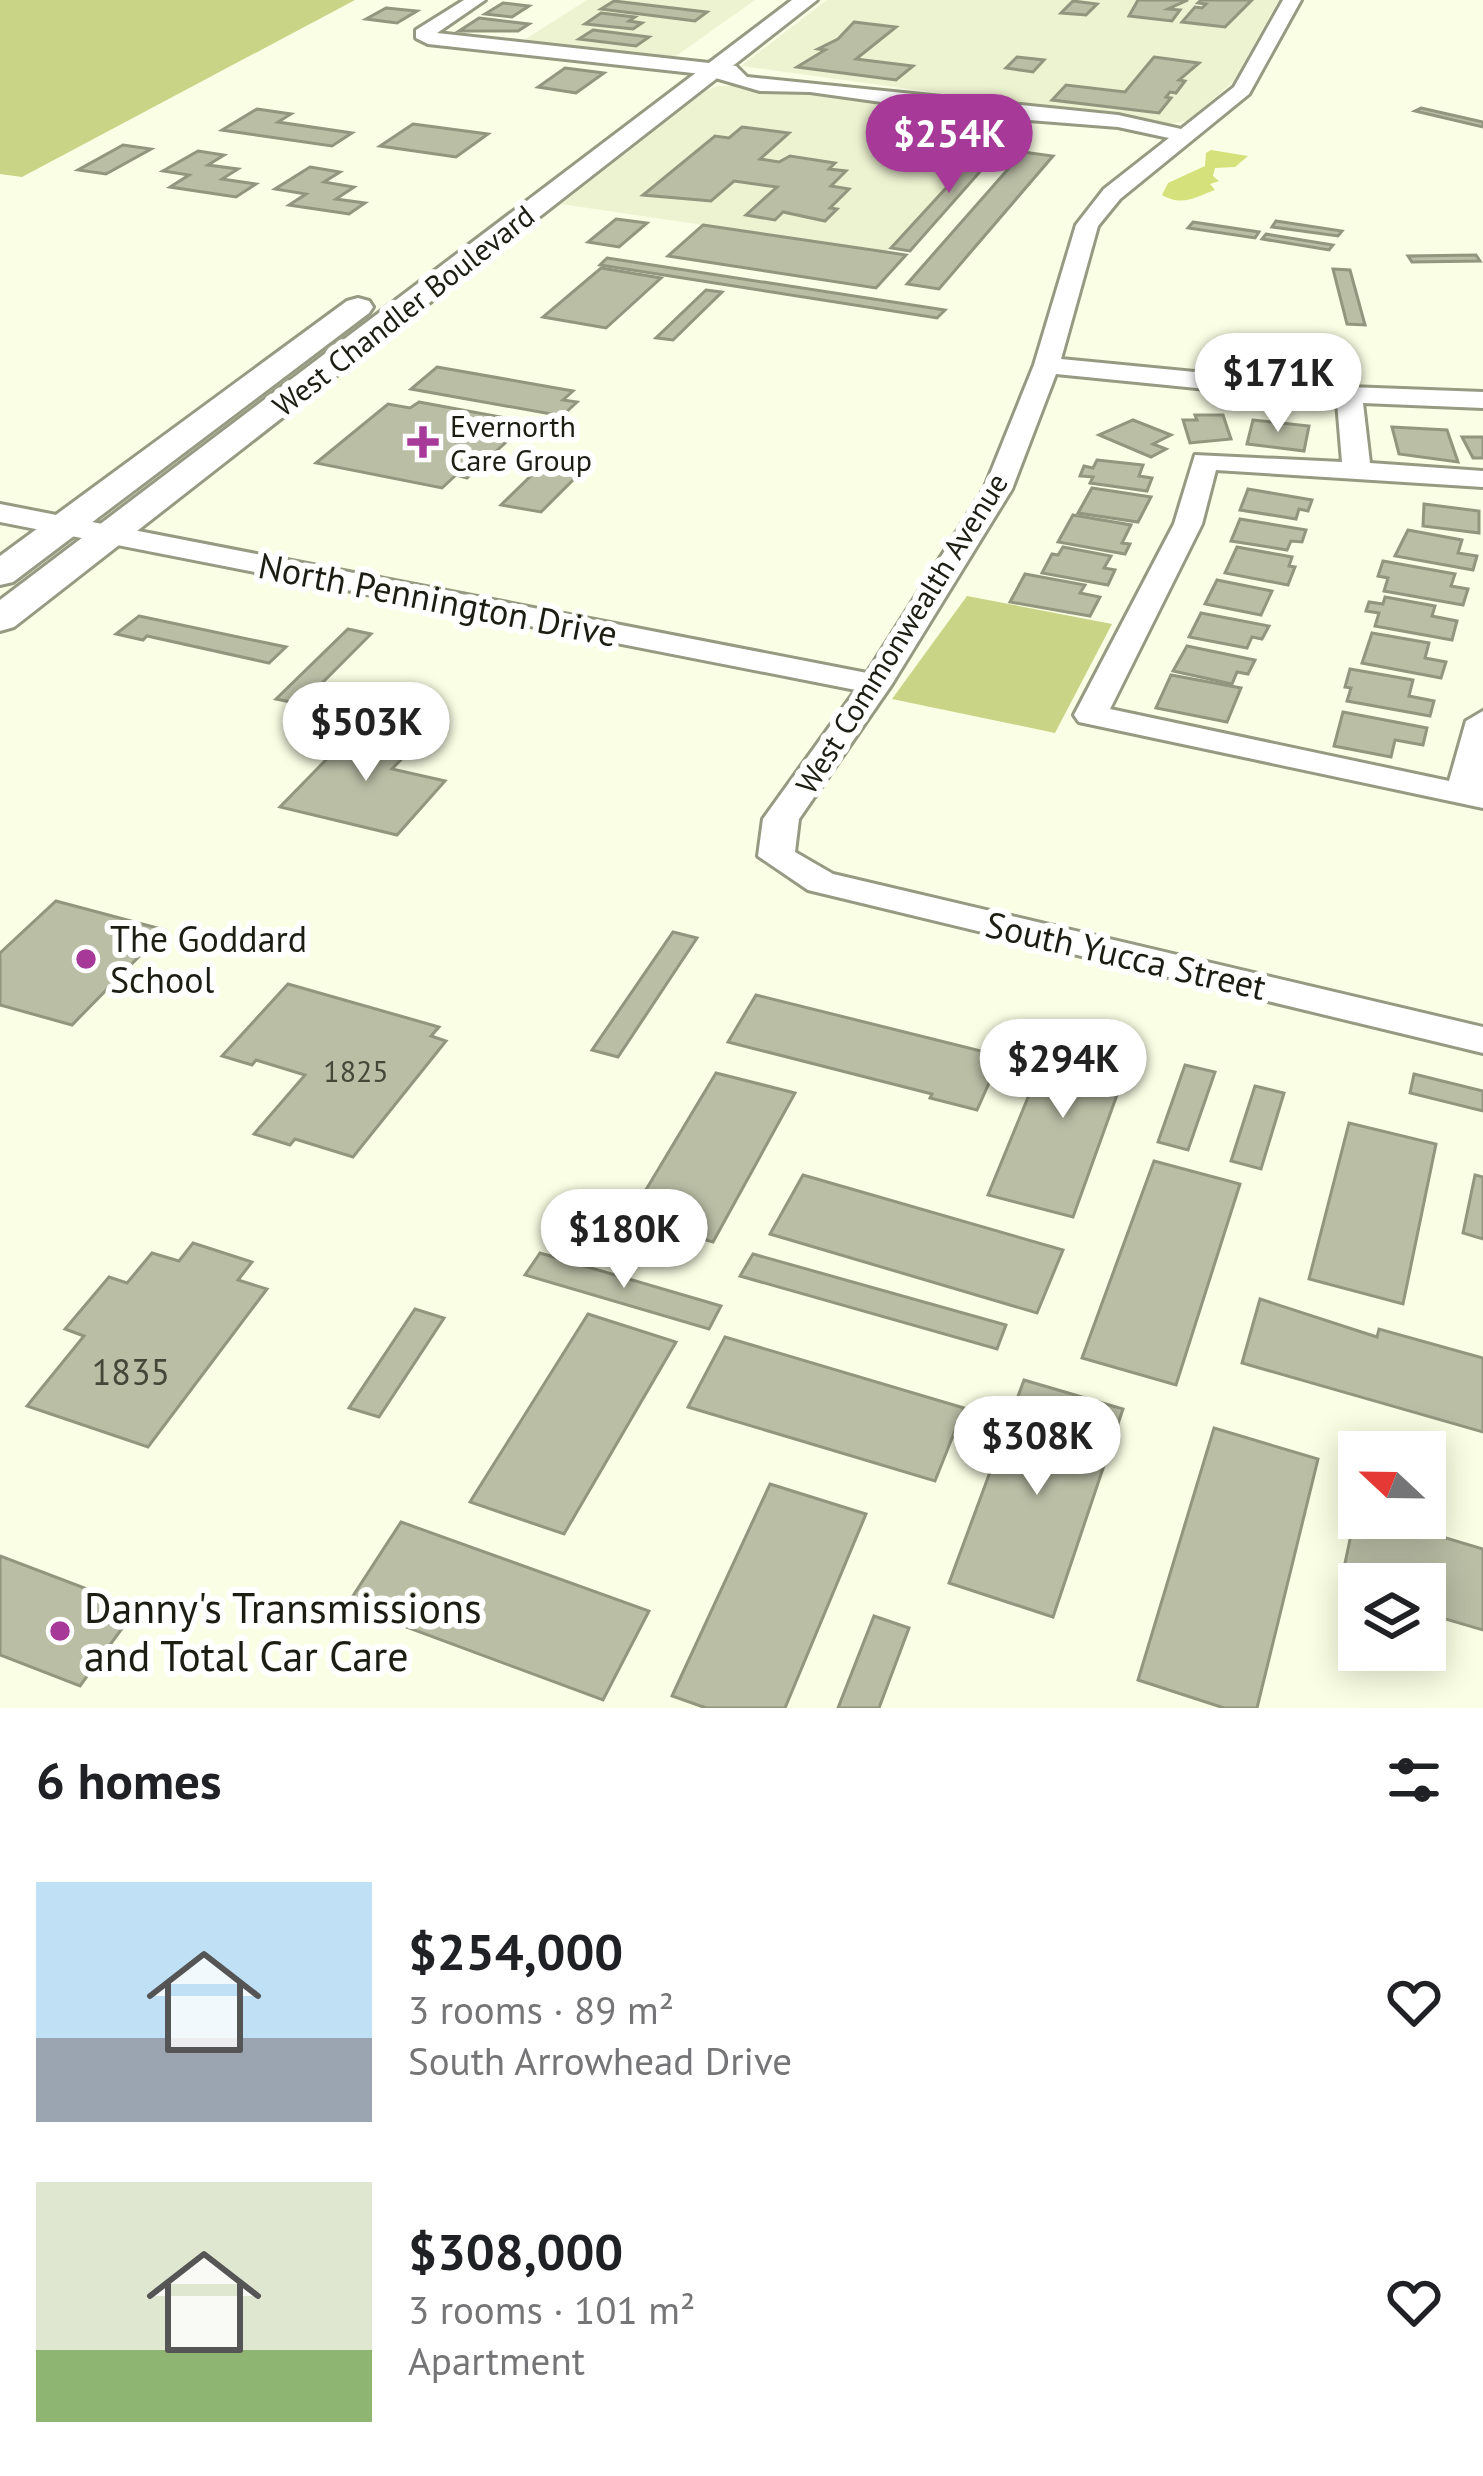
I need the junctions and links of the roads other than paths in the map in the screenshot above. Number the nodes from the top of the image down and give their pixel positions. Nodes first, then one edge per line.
1 (476, 0) edge
2 (770, 0) edge
3 (806, 0) edge
4 (1292, 0) edge
5 (695, 71) junction
6 (1185, 137) junction
7 (1047, 365) junction
8 (1349, 395) junction
9 (1483, 400) edge
10 (1357, 473) junction
11 (1483, 479) edge
12 (0, 513) edge
13 (63, 526) junction
14 (109, 535) junction
15 (0, 574) edge
16 (0, 619) edge
17 (876, 684) junction
18 (1483, 721) edge
19 (1473, 796) edge
20 (776, 856) joint
21 (1483, 1040) edge

1 - 5 street
2 - 5 main road, West Chandler Boulevard
3 - 5 main road, West Chandler Boulevard
4 - 6 street, West Commonwealth Avenue
5 - 6 street
5 - 13 main road, West Chandler Boulevard
5 - 14 main road, West Chandler Boulevard
6 - 7 street, West Commonwealth Avenue
7 - 8 street
7 - 17 street, West Commonwealth Avenue
8 - 9 street
8 - 10 street
10 - 11 street
10 - 19 street
12 - 13 street, North Pennington Drive
13 - 14 street, North Pennington Drive
13 - 15 main road, West Chandler Boulevard
14 - 16 main road, West Chandler Boulevard
14 - 17 street, North Pennington Drive
17 - 20 street, West Commonwealth Avenue
18 - 19 street
20 - 21 street, South Yucca Street

